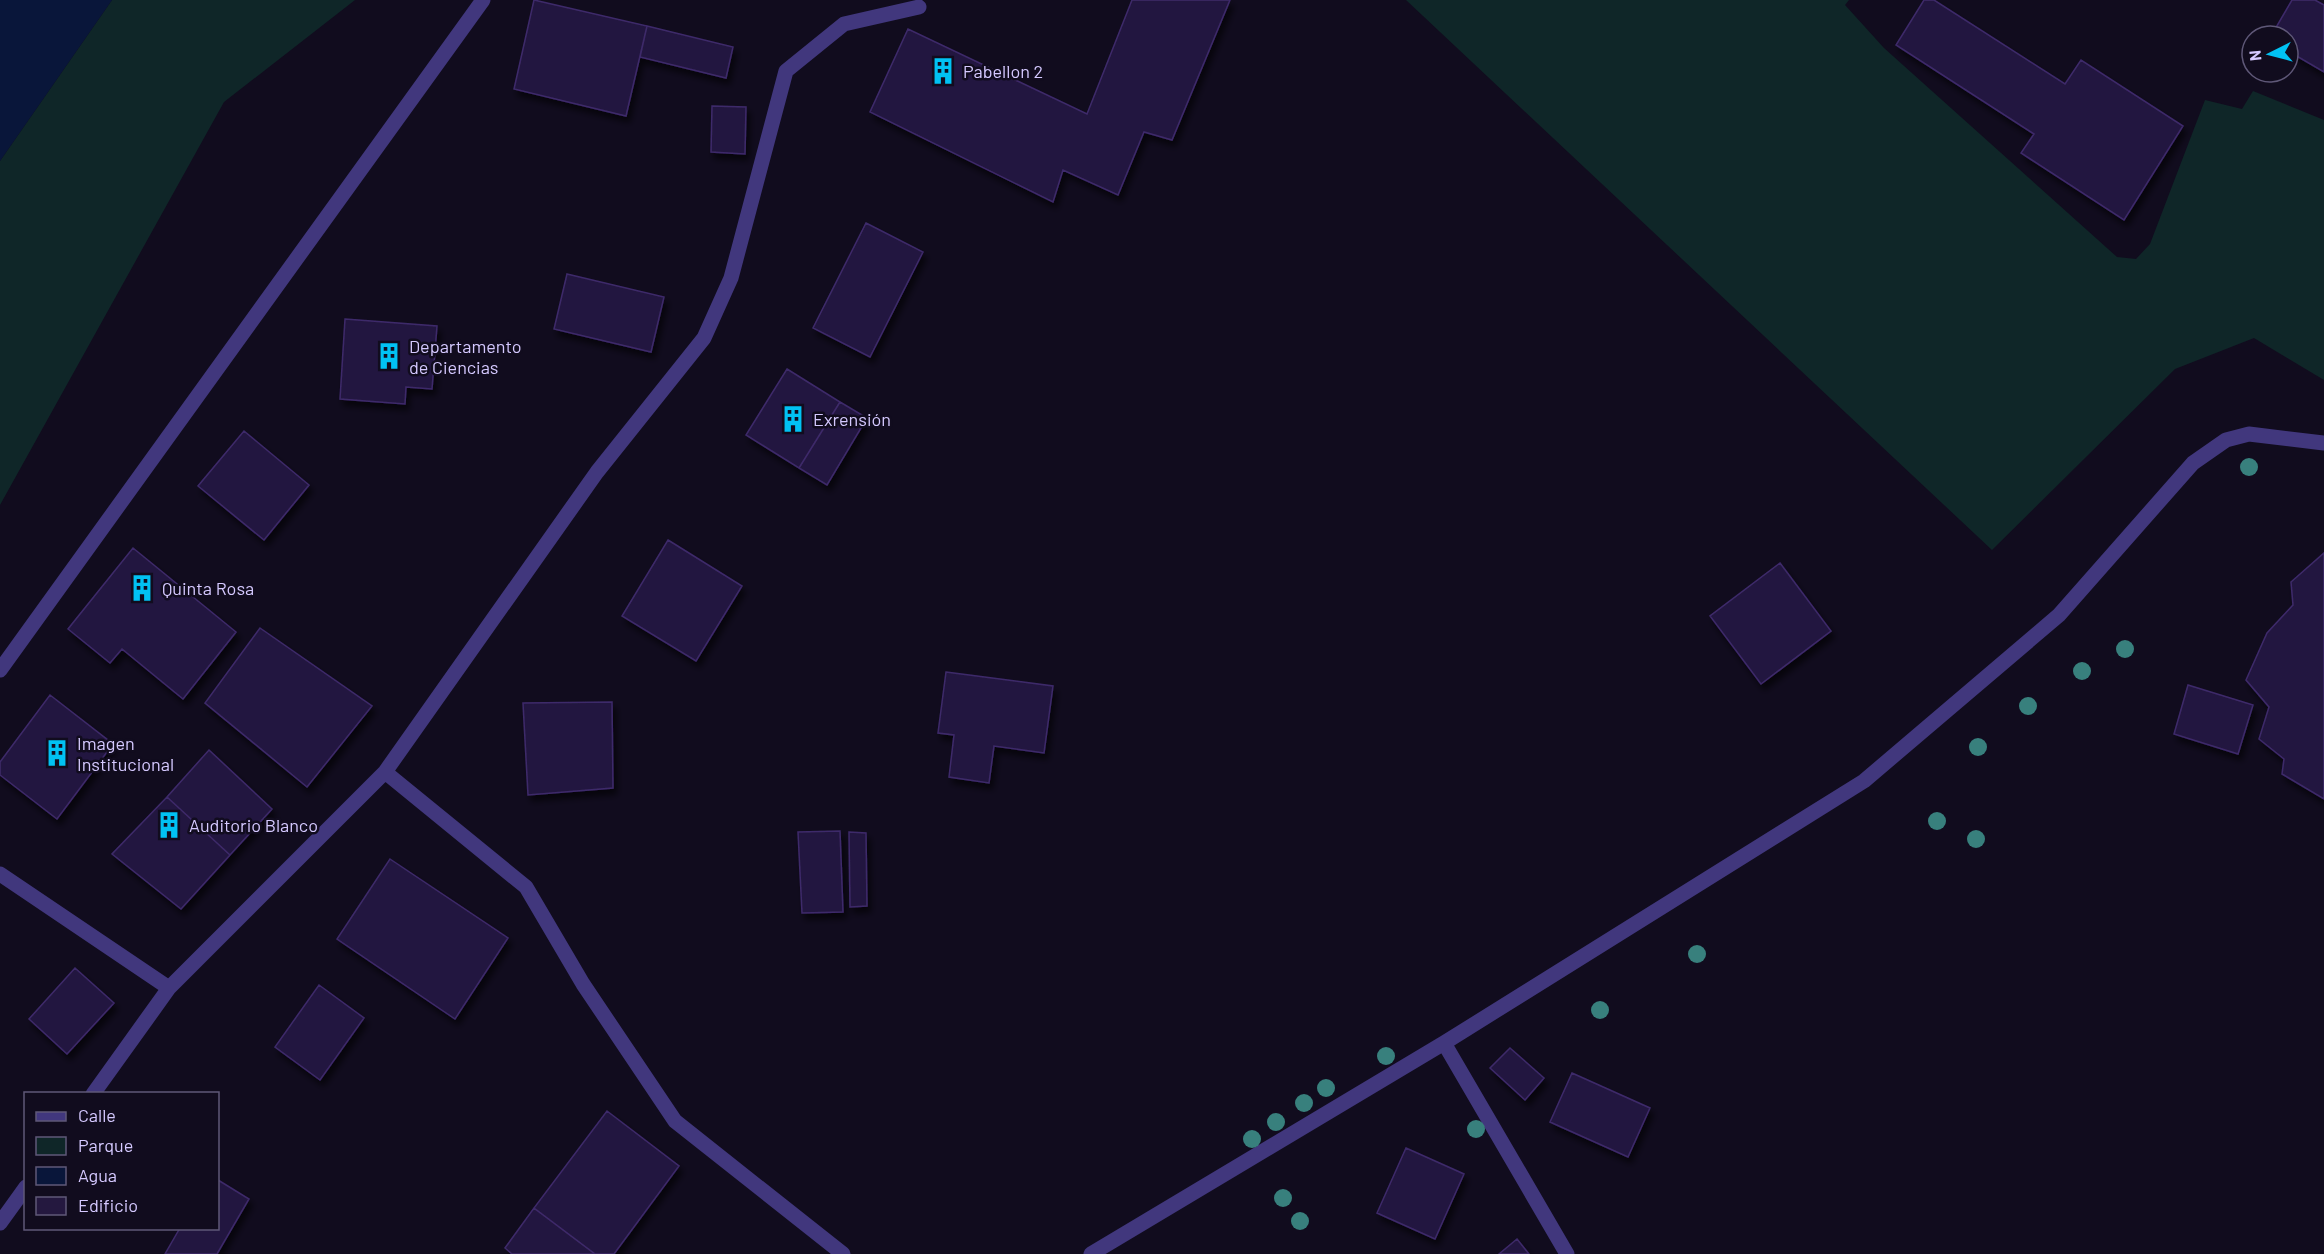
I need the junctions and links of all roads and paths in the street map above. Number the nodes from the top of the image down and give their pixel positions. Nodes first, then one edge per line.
1 (483, 0) edge
2 (919, 7) dead end
3 (2324, 443) edge
4 (0, 670) edge
5 (386, 772) junction
6 (0, 874) edge
7 (169, 988) junction
8 (1444, 1043) junction
9 (94, 1092) edge
10 (24, 1190) edge
11 (0, 1223) edge
12 (843, 1254) edge
13 (1091, 1254) edge
14 (1568, 1254) edge

1 - 4 lane
2 - 5 lane
3 - 8 lane
5 - 7 lane
5 - 12 lane
6 - 7 lane
7 - 9 lane
8 - 13 lane
8 - 14 lane
10 - 11 lane

